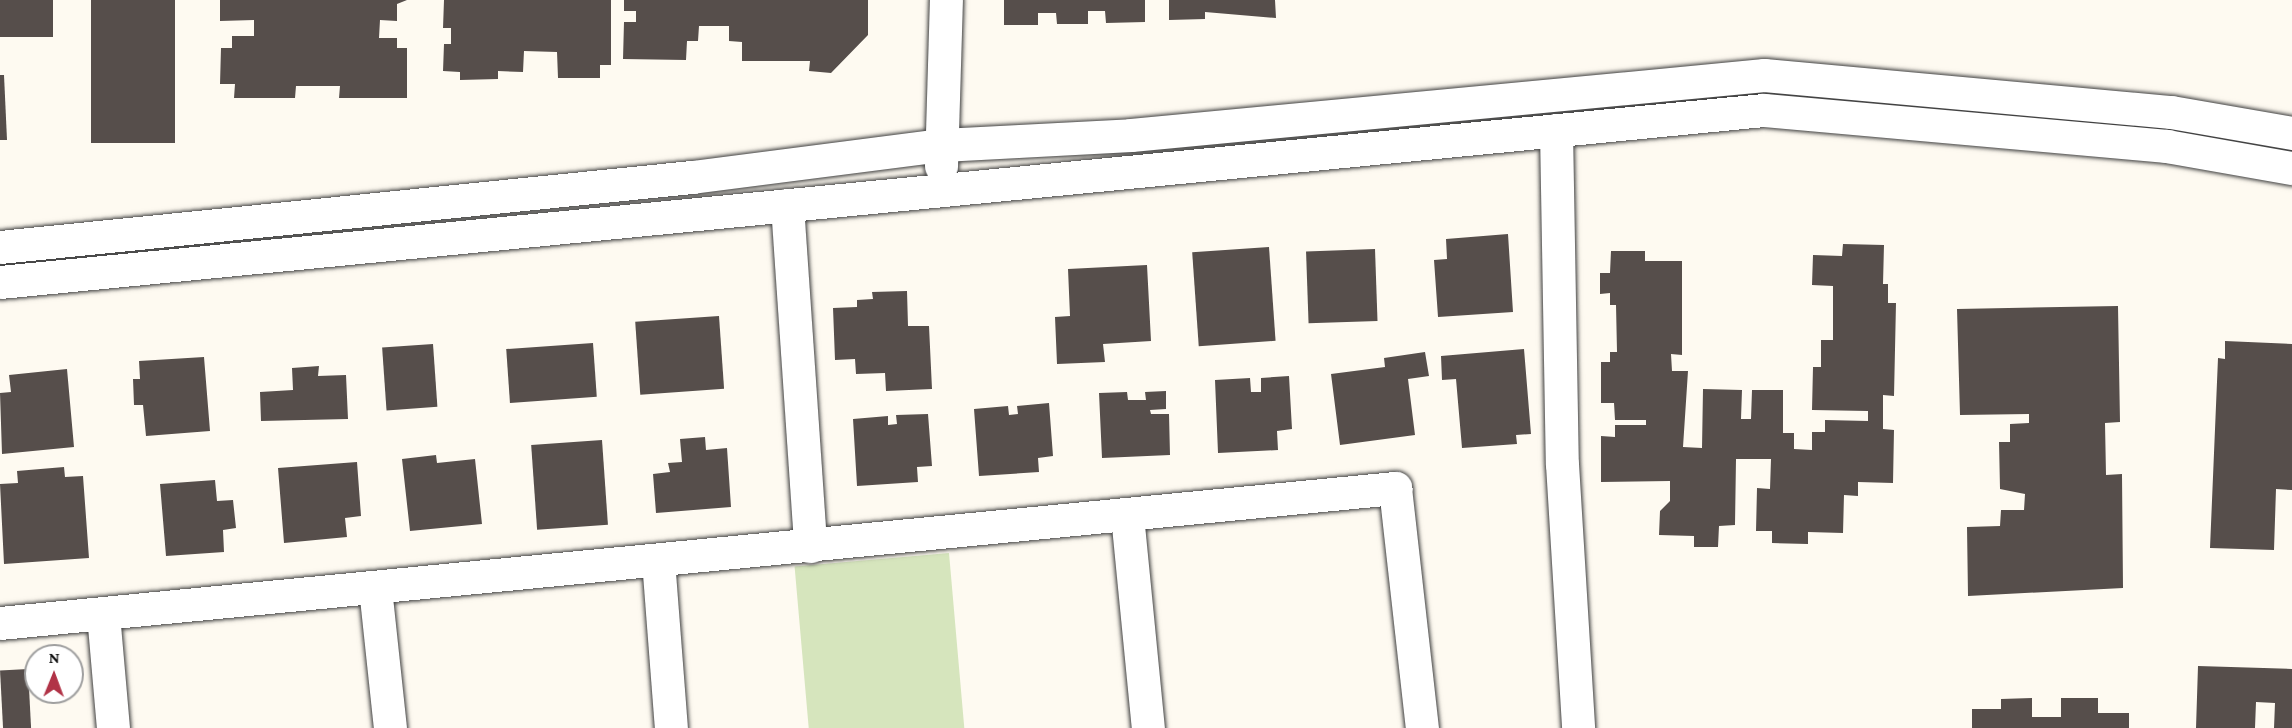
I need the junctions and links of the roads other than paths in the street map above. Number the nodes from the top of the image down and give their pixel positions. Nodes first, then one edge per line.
1 (945, 0) edge
2 (1556, 130) junction
3 (2292, 133) edge
4 (942, 145) junction
5 (2292, 168) edge
6 (939, 194) junction
7 (787, 205) junction
8 (0, 247) edge
9 (0, 282) edge
10 (1127, 514) junction
11 (810, 546) junction
12 (658, 560) junction
13 (375, 588) junction
14 (103, 614) junction
15 (0, 623) edge
16 (113, 728) edge
17 (390, 728) edge
18 (671, 728) edge
19 (1148, 728) edge
20 (1422, 728) edge
21 (1578, 728) edge

1 - 4 street
2 - 5 street
2 - 6 street
2 - 21 street
3 - 4 street
4 - 6 street
4 - 8 street
6 - 7 street
7 - 9 street
7 - 11 street
10 - 11 street
10 - 19 street
10 - 20 street
11 - 12 street
12 - 13 street
12 - 18 street
13 - 14 street
13 - 17 street
14 - 15 street
14 - 16 street

